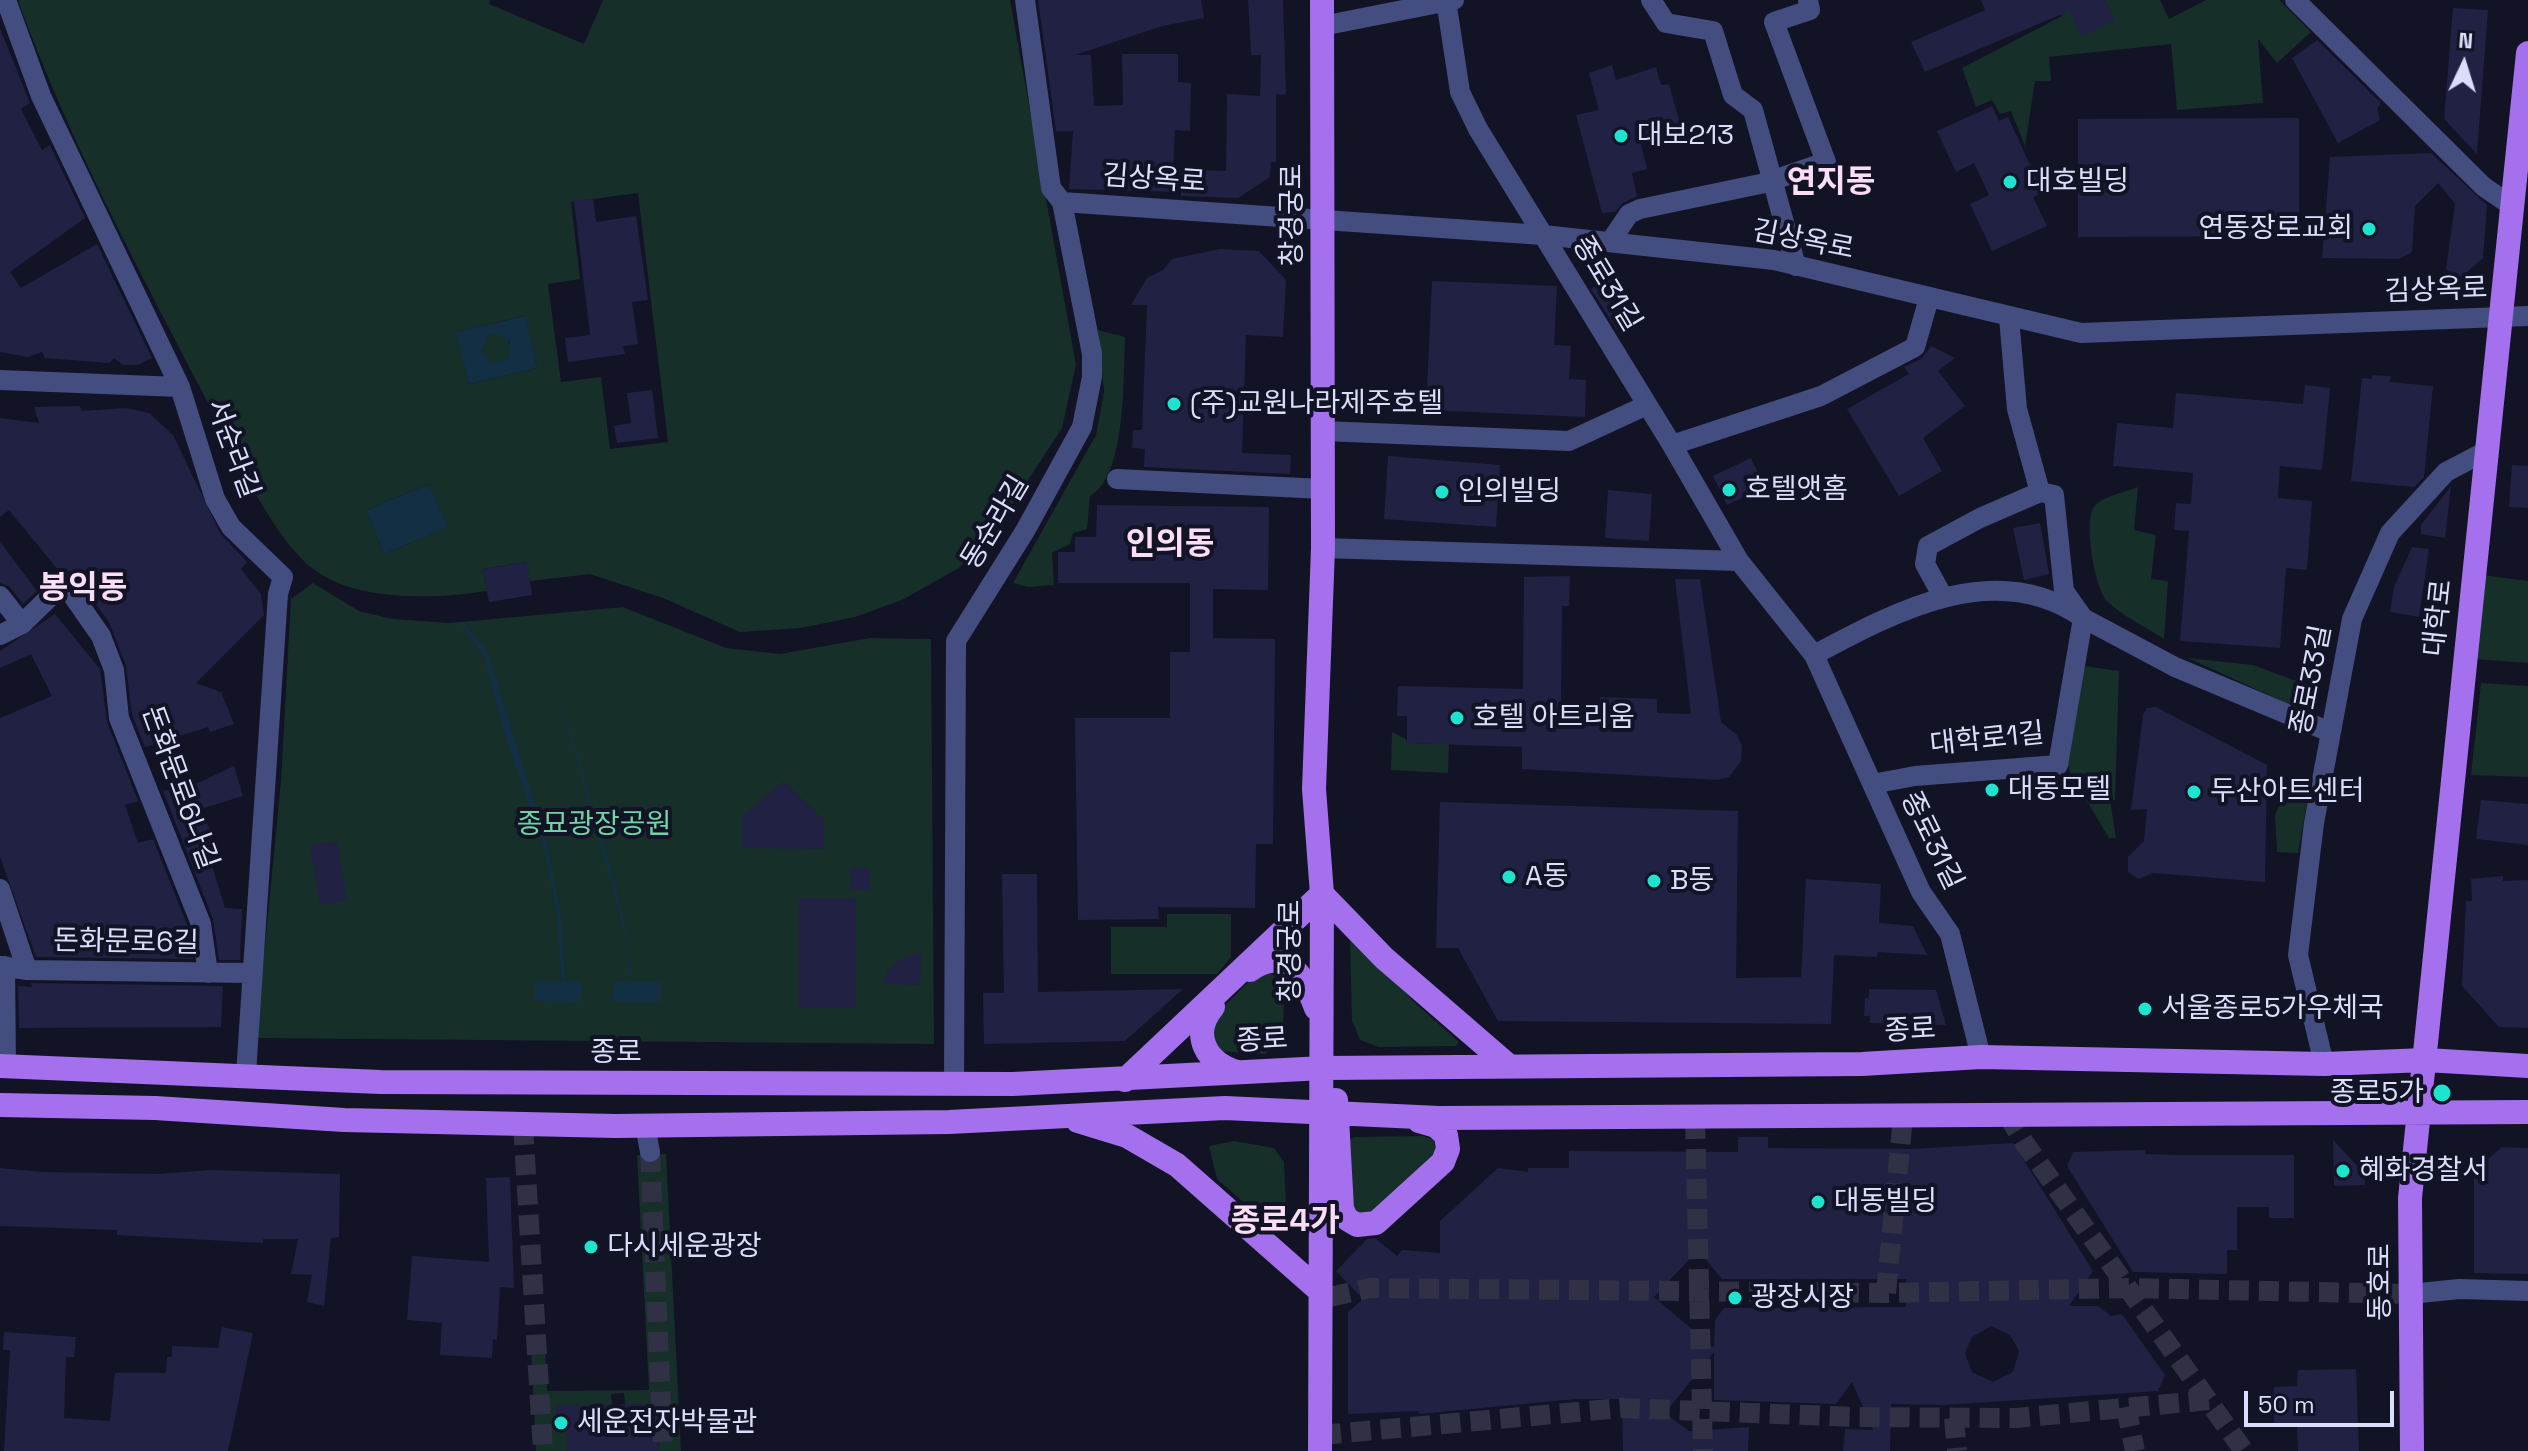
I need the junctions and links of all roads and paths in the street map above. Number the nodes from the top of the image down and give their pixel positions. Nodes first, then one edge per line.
1 (6, 0) edge
2 (1025, 0) edge
3 (1322, 0) edge
4 (1449, 0) edge
5 (1651, 0) edge
6 (1808, 0) edge
7 (2295, 0) edge
8 (1322, 26) junction
9 (2528, 53) edge
10 (2524, 128) edge
11 (1771, 179) junction
12 (1062, 202) junction
13 (2512, 206) junction
14 (1323, 220) junction
15 (1543, 235) junction
16 (1610, 242) junction
17 (1796, 266) junction
18 (1929, 298) junction
19 (2528, 316) edge
20 (2500, 317) junction
21 (2009, 318) junction
22 (0, 380) edge
23 (180, 387) junction
24 (1647, 405) junction
25 (1323, 431) junction
26 (1672, 445) junction
27 (2486, 451) junction
28 (1117, 479) dead end
29 (1323, 489) junction
30 (2040, 492) junction
31 (1323, 548) junction
32 (1739, 561) junction
33 (0, 596) edge
34 (1943, 597) junction
35 (2083, 618) junction
36 (22, 624) junction
37 (0, 635) edge
38 (1814, 655) junction
39 (2330, 732) junction
40 (1872, 784) junction
41 (0, 889) edge
42 (1322, 894) junction
43 (3, 966) edge
44 (27, 970) junction
45 (208, 973) junction
46 (252, 973) junction
47 (1321, 1022) junction
48 (1981, 1057) junction
49 (2426, 1060) junction
50 (2324, 1064) junction
51 (3, 1066) edge
52 (1509, 1066) junction
53 (2528, 1066) edge
54 (1323, 1068) junction
55 (1240, 1072) junction
56 (246, 1074) junction
57 (1125, 1080) junction
58 (954, 1082) junction
59 (0, 1105) edge
60 (2528, 1112) edge
61 (2419, 1114) junction
62 (1329, 1115) junction
63 (1068, 1117) junction
64 (1388, 1118) junction
65 (645, 1125) junction
66 (650, 1152) tunnel mouth
67 (1320, 1291) junction
68 (2528, 1291) edge
69 (2410, 1294) junction
70 (1320, 1451) edge
71 (2412, 1451) edge

1 - 23 street, 서순라길
2 - 12 street, 동순라길
3 - 8 main road, 창경궁로
4 - 8 street
4 - 15 street, 종로31길
5 - 11 street
6 - 11 street
7 - 13 street
8 - 14 main road, 창경궁로
9 - 10 main road, 대학로
10 - 13 main road, 대학로
11 - 16 street
11 - 17 street
12 - 14 street, 김상옥로
12 - 58 street, 동순라길
13 - 20 main road, 대학로
14 - 15 street, 김상옥로
14 - 25 main road, 창경궁로
15 - 16 street, 김상옥로
15 - 24 street, 종로31길
16 - 17 street, 김상옥로
17 - 18 street, 김상옥로
18 - 21 street, 김상옥로
18 - 26 street
19 - 20 street, 김상옥로
20 - 21 street, 김상옥로
20 - 27 main road, 대학로
21 - 30 street
22 - 23 street
23 - 46 street, 서순라길
24 - 25 street
24 - 26 street, 종로31길
25 - 29 main road, 창경궁로
26 - 32 street, 종로31길
27 - 39 street, 종로33길
27 - 49 main road, 대학로
28 - 29 street
29 - 31 main road, 창경궁로
30 - 34 street
30 - 35 street
31 - 32 street
31 - 42 main road, 창경궁로
32 - 38 street, 종로31길
33 - 36 street
34 - 35 street
34 - 38 street
35 - 39 street
35 - 40 street, 대학로1길
36 - 37 street
36 - 45 street, 돈화문로6나길
38 - 40 street, 종로31길
39 - 50 street, 종로33길
40 - 48 street, 종로31길
41 - 44 street
42 - 47 main road, 창경궁로
42 - 52 main road
42 - 57 main road
43 - 44 street, 돈화문로6길
43 - 51 street
44 - 45 street, 돈화문로6길
45 - 46 street, 돈화문로6길
46 - 56 street, 서순라길
47 - 54 main road, 창경궁로
47 - 55 main road
48 - 50 main road, 종로
48 - 52 main road, 종로
49 - 50 main road, 종로
49 - 53 main road, 종로
49 - 61 main road, 대학로
51 - 56 main road, 종로
52 - 54 main road, 종로
54 - 55 main road, 종로
54 - 62 main road, 창경궁로
55 - 57 main road, 종로
56 - 58 main road, 종로
57 - 58 main road, 종로
59 - 65 main road
60 - 61 main road
61 - 64 main road
61 - 69 main road, 동호로
62 - 63 main road
62 - 64 main road
62 - 64 main road
62 - 67 main road, 창경궁로
63 - 65 main road
63 - 67 main road
65 - 66 street
67 - 70 main road, 창경궁로
68 - 69 street
69 - 71 main road, 동호로

